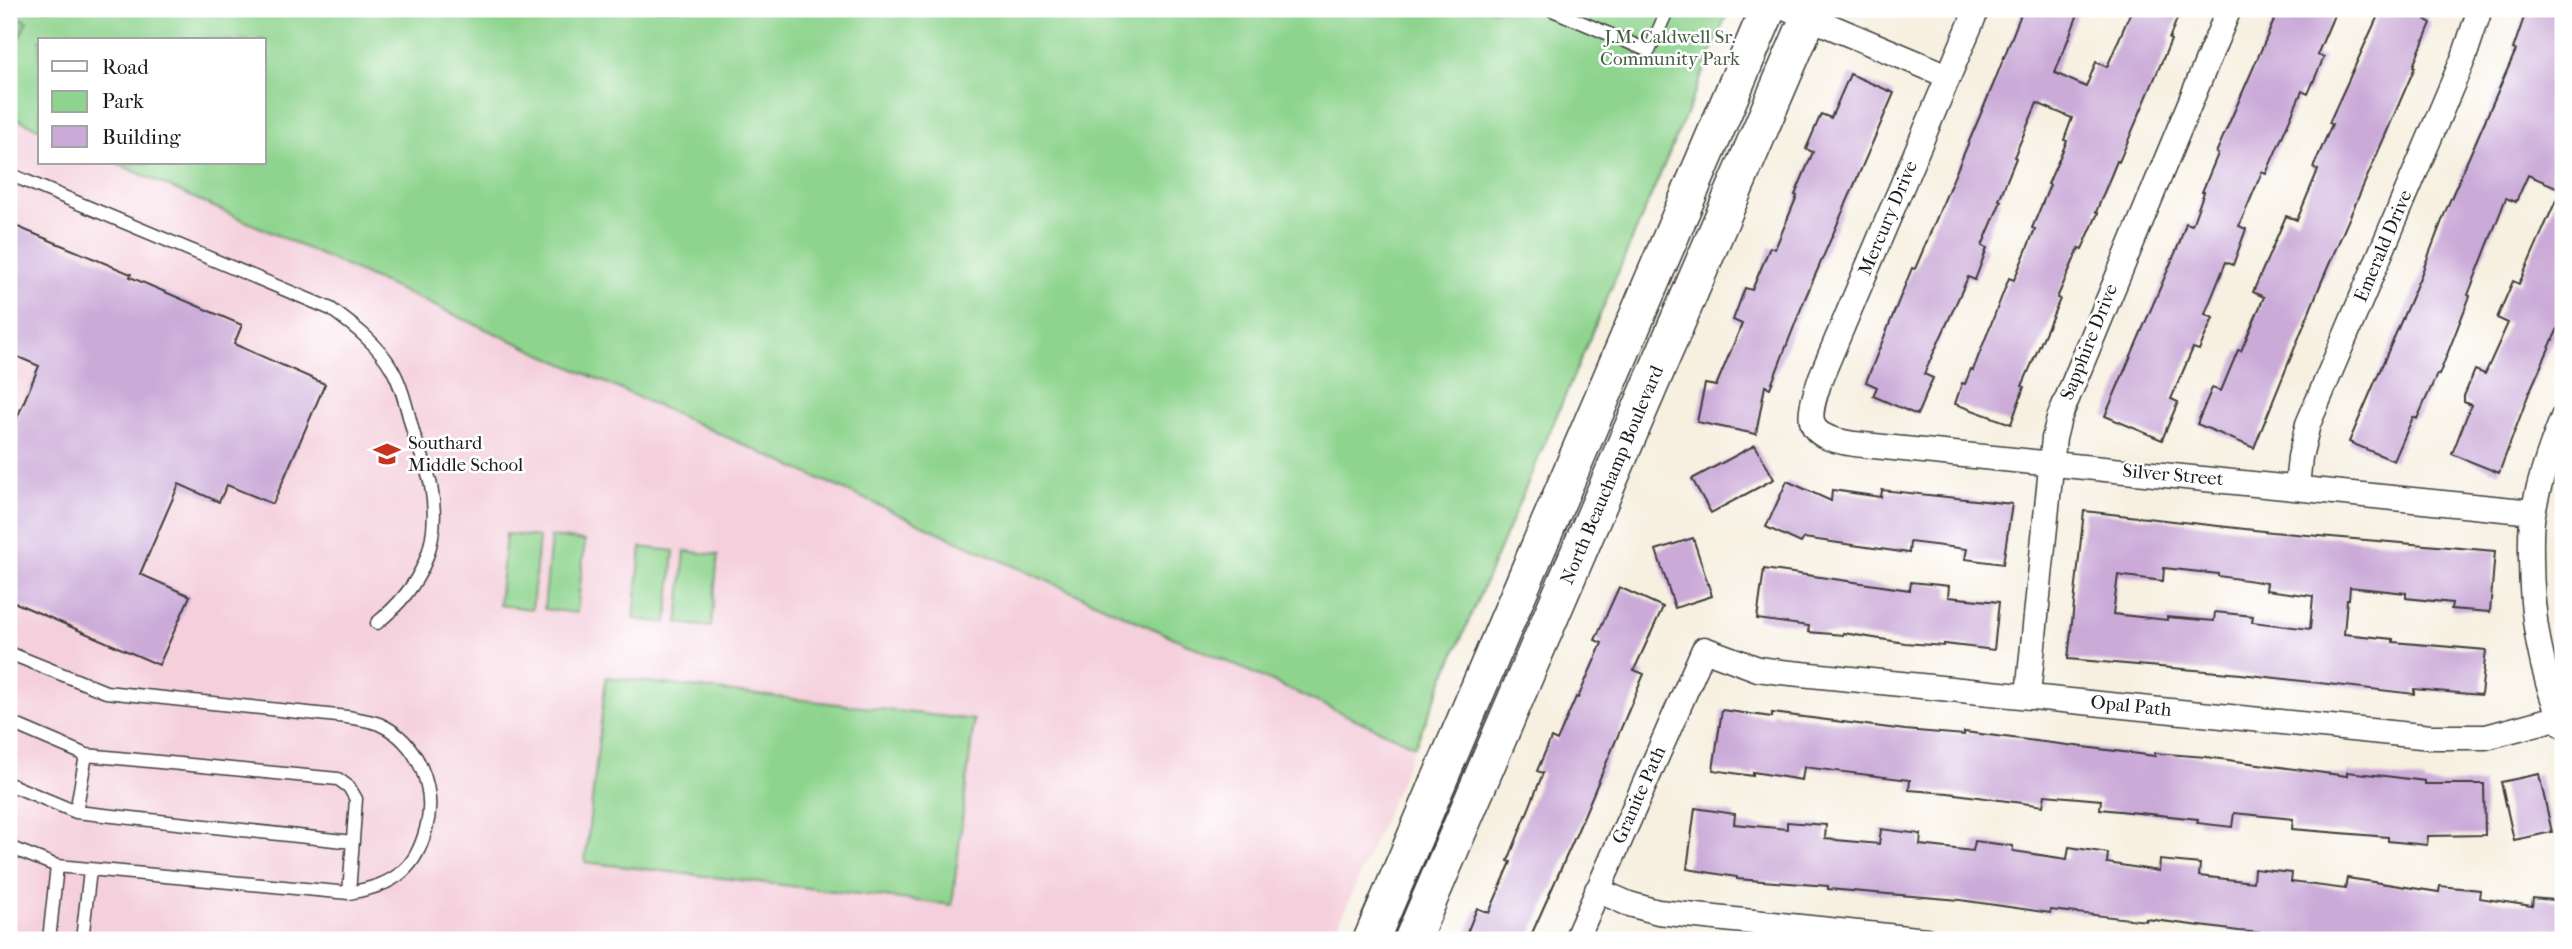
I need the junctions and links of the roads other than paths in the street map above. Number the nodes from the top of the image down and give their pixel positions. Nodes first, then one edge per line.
1 (1550, 9) edge
2 (1668, 9) edge
3 (1768, 9) edge
4 (1977, 9) edge
5 (2229, 9) edge
6 (2480, 9) edge
7 (1803, 11) edge
8 (1948, 76) junction
9 (9, 174) edge
10 (2563, 417) edge
11 (1815, 430) joint
12 (2051, 463) junction
13 (2297, 487) junction
14 (2533, 512) junction
15 (377, 623) dead end
16 (1704, 649) joint
17 (9, 653) edge
18 (2028, 695) junction
19 (2562, 721) edge
20 (9, 722) edge
21 (86, 755) junction
22 (9, 785) edge
23 (76, 812) junction
24 (353, 842) junction
25 (9, 847) edge
26 (57, 866) junction
27 (90, 870) junction
28 (1597, 890) junction
29 (349, 893) junction
30 (49, 940) edge
31 (82, 940) edge
32 (1371, 940) edge
33 (1412, 940) edge
34 (1576, 940) edge
35 (1926, 940) edge

1 - 2 lane
3 - 32 street, North Beauchamp Boulevard
4 - 8 street, Mercury Drive
5 - 12 street, Sapphire Drive
6 - 13 street, Emerald Drive
7 - 8 street
7 - 33 street, North Beauchamp Boulevard
8 - 11 street, Mercury Drive
9 - 15 lane
10 - 14 street
11 - 12 street, Silver Street
12 - 13 street, Silver Street
12 - 18 street, Sapphire Drive
13 - 14 street, Silver Street
14 - 19 street
16 - 18 street, Opal Path
16 - 28 street, Granite Path
17 - 29 lane
18 - 19 street, Opal Path
20 - 21 lane
21 - 23 lane
21 - 24 lane
22 - 23 lane
23 - 24 lane
24 - 29 lane
25 - 26 lane
26 - 27 lane
26 - 30 lane
27 - 29 lane
27 - 31 lane
28 - 34 street, Granite Path
28 - 35 street

